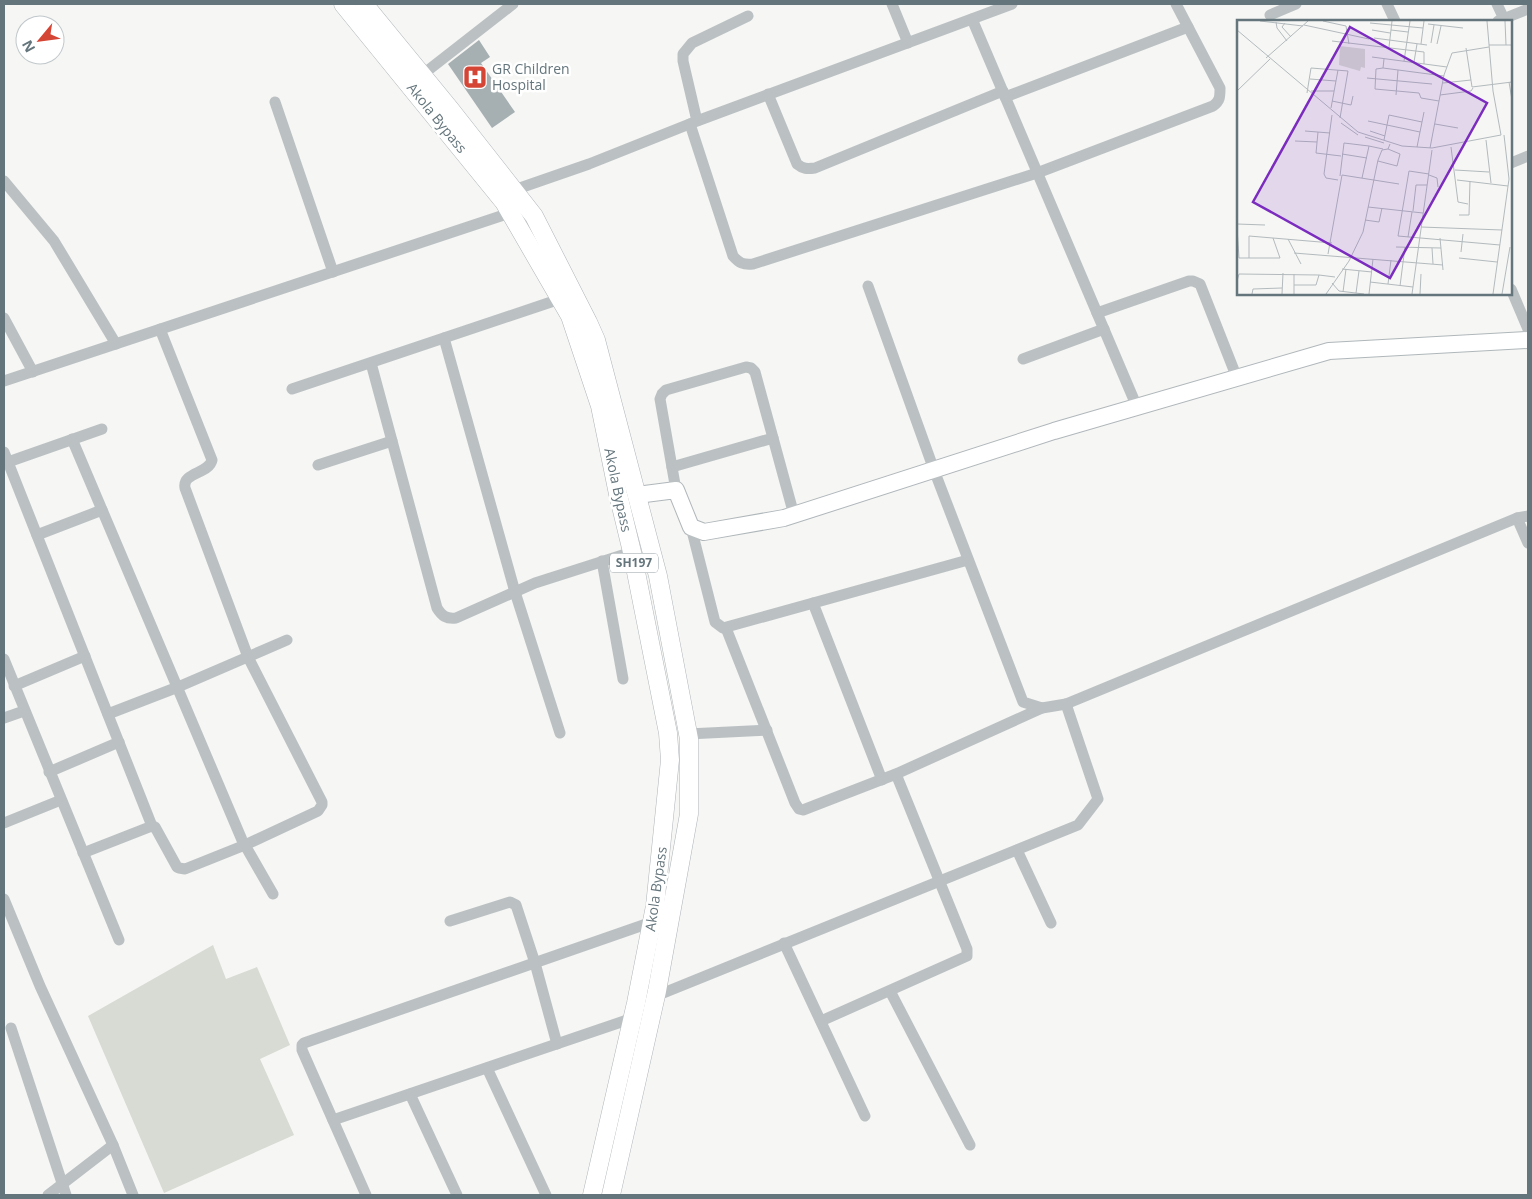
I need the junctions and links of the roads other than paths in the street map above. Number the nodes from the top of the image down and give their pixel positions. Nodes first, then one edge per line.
1 (343, 4) edge
2 (364, 4) edge
3 (513, 4) edge
4 (892, 4) edge
5 (1012, 4) edge
6 (1176, 4) edge
7 (1265, 4) edge
8 (1296, 4) edge
9 (1387, 4) edge
10 (1497, 4) edge
11 (1528, 9) edge
12 (748, 16) dead end
13 (1272, 18) edge
14 (972, 19) junction
15 (1395, 20) edge
16 (1501, 20) edge
17 (1188, 27) junction
18 (908, 42) junction
19 (422, 75) junction
20 (768, 94) junction
21 (1004, 94) junction
22 (275, 102) dead end
23 (694, 122) junction
24 (1528, 156) edge
25 (1512, 163) edge
26 (1038, 173) junction
27 (4, 181) edge
28 (514, 190) junction
29 (510, 213) junction
30 (333, 272) junction
31 (868, 286) dead end
32 (1512, 291) edge
33 (560, 299) junction
34 (1097, 313) junction
35 (4, 318) edge
36 (1104, 329) junction
37 (1528, 329) edge
38 (160, 330) junction
39 (444, 338) junction
40 (1528, 340) edge
41 (116, 344) junction
42 (1023, 359) dead end
43 (371, 363) junction
44 (32, 372) junction
45 (1237, 378) junction
46 (4, 381) edge
47 (292, 389) dead end
48 (1136, 407) junction
49 (102, 429) dead end
50 (773, 438) junction
51 (72, 439) junction
52 (392, 441) junction
53 (6, 457) edge
54 (318, 465) dead end
55 (672, 468) junction
56 (934, 470) junction
57 (676, 490) junction
58 (636, 495) junction
59 (102, 510) junction
60 (794, 515) junction
61 (1523, 517) edge
62 (692, 527) junction
63 (37, 534) junction
64 (1528, 543) edge
65 (632, 552) junction
66 (968, 560) junction
67 (602, 562) junction
68 (515, 592) junction
69 (813, 603) junction
70 (726, 628) junction
71 (287, 640) dead end
72 (85, 656) junction
73 (248, 657) junction
74 (4, 659) edge
75 (623, 679) dead end
76 (14, 686) junction
77 (178, 687) junction
78 (1066, 704) junction
79 (1042, 708) junction
80 (24, 711) junction
81 (108, 714) junction
82 (4, 718) edge
83 (767, 730) junction
84 (560, 733) dead end
85 (688, 734) junction
86 (119, 742) junction
87 (49, 772) junction
88 (896, 774) junction
89 (882, 780) junction
90 (61, 800) junction
91 (4, 823) edge
92 (152, 826) junction
93 (245, 844) junction
94 (1017, 850) junction
95 (83, 853) junction
96 (939, 881) junction
97 (273, 894) dead end
98 (4, 899) edge
99 (450, 921) dead end
100 (652, 922) junction
101 (1051, 923) dead end
102 (119, 940) dead end
103 (784, 943) junction
104 (535, 963) junction
105 (661, 972) junction
106 (642, 976) junction
107 (890, 991) junction
108 (656, 996) junction
109 (632, 1018) junction
110 (821, 1021) junction
111 (12, 1028) dead end
112 (557, 1044) junction
113 (487, 1068) junction
114 (410, 1094) junction
115 (865, 1116) dead end
116 (333, 1120) junction
117 (113, 1145) junction
118 (970, 1145) dead end
119 (64, 1190) edge
120 (48, 1195) edge
121 (133, 1195) edge
122 (366, 1195) edge
123 (457, 1195) edge
124 (546, 1195) edge
125 (592, 1195) edge
126 (611, 1195) edge

1 - 29 main road, Akola Bypass / SH197
2 - 19 main road, Akola Bypass / SH197
3 - 19 street
4 - 18 street
5 - 14 street
6 - 17 street
7 - 13 street
8 - 13 street
9 - 15 street
10 - 16 street
11 - 16 street
12 - 23 street
14 - 18 street
14 - 21 street
17 - 21 street
17 - 26 street
18 - 20 street
19 - 28 main road, Akola Bypass / SH197
20 - 21 street
20 - 23 street
21 - 26 street
22 - 30 street
23 - 26 street
23 - 28 street
24 - 25 street
26 - 34 street
27 - 41 street
28 - 58 main road, Akola Bypass / SH197
29 - 30 street
29 - 33 main road, Akola Bypass / SH197
30 - 38 street
31 - 56 street
32 - 37 street
33 - 39 street
33 - 65 main road, Akola Bypass / SH197
34 - 36 street
34 - 45 street
35 - 44 street
36 - 42 street
36 - 48 street
38 - 41 street
38 - 73 street
39 - 43 street
39 - 68 street
40 - 45 street
41 - 44 street
43 - 47 street
43 - 52 street
44 - 46 street
45 - 48 street
48 - 56 street
49 - 51 street
50 - 55 street
50 - 55 street
50 - 60 street
51 - 53 street
51 - 59 street
52 - 54 street
52 - 68 street
53 - 63 street
55 - 57 street
56 - 60 street
56 - 66 street
57 - 58 street
57 - 62 street
58 - 85 main road, Akola Bypass / SH197
59 - 63 street
59 - 77 street
60 - 62 street
61 - 64 street
61 - 78 street
62 - 70 street
63 - 72 street
65 - 67 street
65 - 100 main road, Akola Bypass / SH197
66 - 69 street
66 - 79 street
67 - 68 street
67 - 75 street
68 - 84 street
69 - 70 street
69 - 89 street
70 - 83 street
71 - 73 street
72 - 76 street
72 - 81 street
73 - 77 street
73 - 93 street
74 - 76 street
76 - 80 street
77 - 81 street
77 - 93 street
78 - 79 street
78 - 94 street
79 - 88 street
80 - 82 street
80 - 87 street
81 - 86 street
83 - 85 street
83 - 89 street
85 - 105 main road, Akola Bypass / SH197
86 - 87 street
86 - 92 street
87 - 90 street
88 - 89 street
88 - 96 street
90 - 91 street
90 - 95 street
92 - 93 street
92 - 95 street
93 - 97 street
94 - 96 street
94 - 101 street
95 - 102 street
96 - 103 street
96 - 107 street
98 - 117 street
99 - 104 street
100 - 104 street
100 - 106 main road, Akola Bypass / SH197
103 - 108 street
103 - 110 street
104 - 112 street
104 - 116 street
105 - 106 main road
105 - 108 main road, Akola Bypass / SH197
106 - 109 main road, Akola Bypass / SH197
107 - 110 street
107 - 118 street
108 - 126 main road, Akola Bypass / SH197
109 - 112 street
109 - 125 main road, Akola Bypass / SH197
110 - 115 street
111 - 119 street
112 - 113 street
113 - 114 street
113 - 124 street
114 - 116 street
114 - 123 street
116 - 122 street
117 - 119 street
117 - 121 street
119 - 120 street

